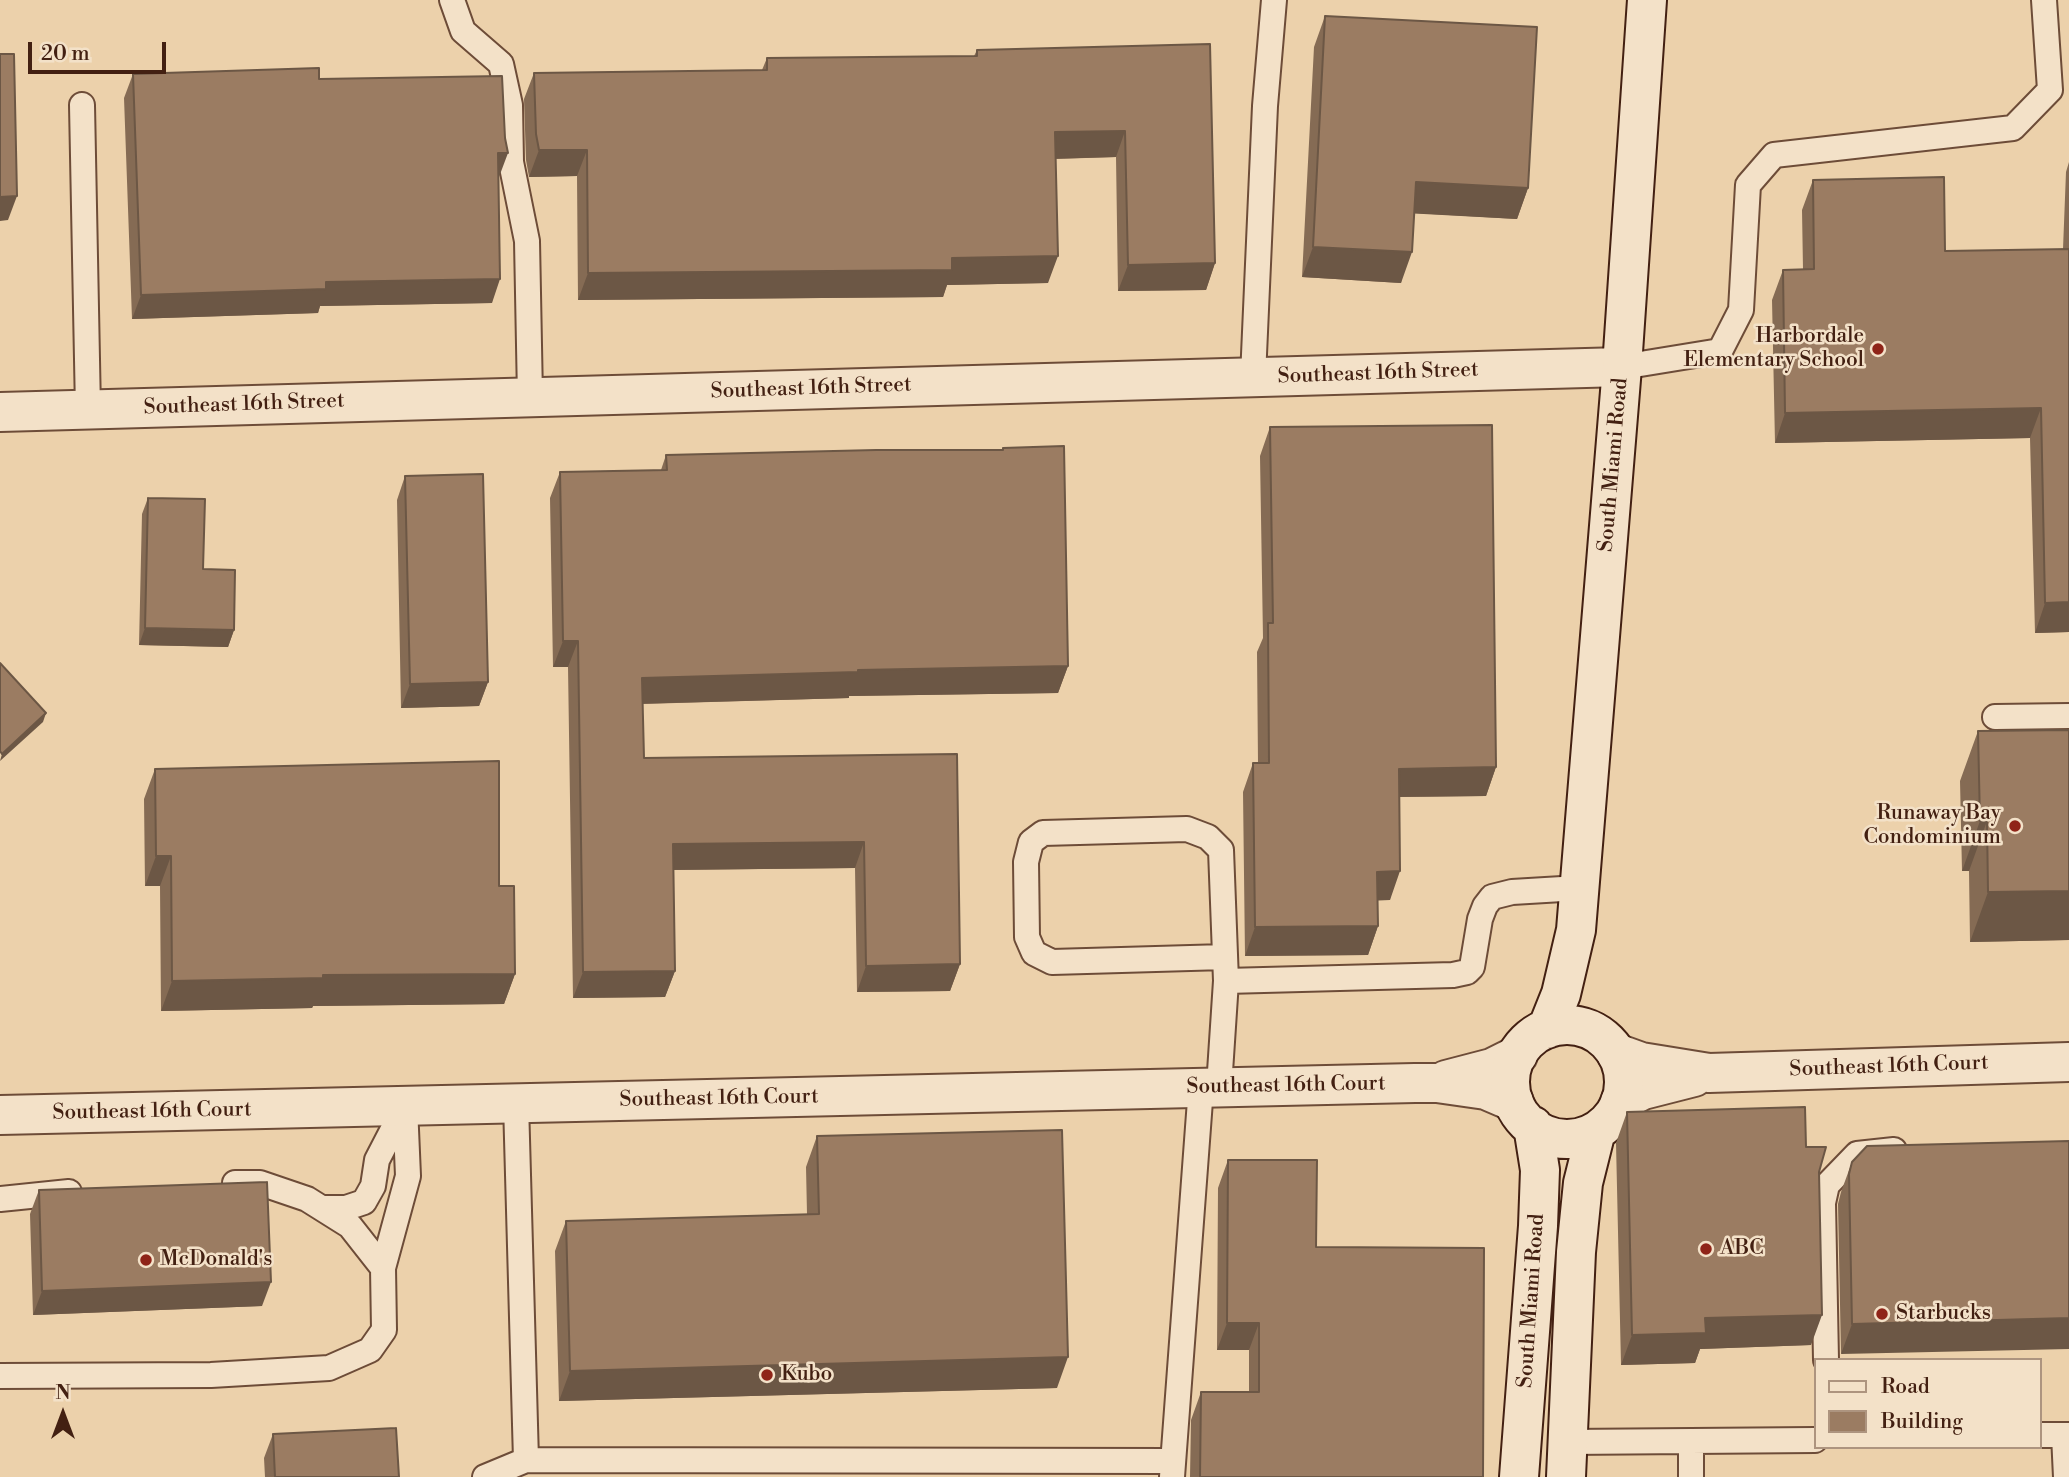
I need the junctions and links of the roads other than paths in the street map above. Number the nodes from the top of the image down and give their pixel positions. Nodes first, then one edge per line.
1 (452, 0) edge
2 (1274, 0) edge
3 (1647, 0) edge
4 (2044, 0) edge
5 (82, 104) dead end
6 (1622, 367) junction
7 (1253, 377) junction
8 (530, 397) junction
9 (88, 410) junction
10 (0, 412) edge
11 (2069, 716) edge
12 (1995, 717) dead end
13 (1579, 888) junction
14 (1576, 930) junction
15 (1226, 969) junction
16 (1547, 1029) junction
17 (1606, 1042) junction
18 (1518, 1055) junction
19 (2069, 1062) edge
20 (1709, 1073) junction
21 (1437, 1083) junction
22 (1210, 1087) junction
23 (1620, 1102) junction
24 (516, 1103) junction
25 (405, 1106) junction
26 (1523, 1114) junction
27 (0, 1115) edge
28 (1596, 1131) junction
29 (1916, 1149) edge
30 (216, 1184) edge
31 (93, 1190) edge
32 (0, 1199) edge
33 (324, 1208) junction
34 (383, 1268) junction
35 (1826, 1358) edge
36 (0, 1376) edge
37 (2041, 1435) edge
38 (2067, 1435) edge
39 (1814, 1440) edge
40 (1691, 1442) junction
41 (1567, 1459) edge
42 (526, 1460) junction
43 (940, 1469) edge
44 (1172, 1469) edge
45 (485, 1477) edge
46 (1519, 1477) edge
47 (1691, 1477) edge
48 (2066, 1477) edge

1 - 8 lane
2 - 7 lane
3 - 6 street, South Miami Road
4 - 6 lane
5 - 9 lane
6 - 7 street, Southeast 16th Street
6 - 13 street, South Miami Road
7 - 8 street, Southeast 16th Street
8 - 9 street, Southeast 16th Street
9 - 10 street, Southeast 16th Street
11 - 12 lane
13 - 14 street, South Miami Road
13 - 15 lane
14 - 16 street, South Miami Road
14 - 17 street, South Miami Road
15 - 15 lane
15 - 22 lane
16 - 17 street
16 - 18 street
17 - 20 street, Southeast 16th Court
17 - 23 street
18 - 21 street, Southeast 16th Court
18 - 26 street
19 - 20 street, Southeast 16th Court
20 - 23 street, Southeast 16th Court
21 - 22 street, Southeast 16th Court
21 - 26 street, Southeast 16th Court
22 - 24 street, Southeast 16th Court
22 - 44 lane
23 - 28 street
24 - 25 street, Southeast 16th Court
24 - 42 lane
25 - 27 street, Southeast 16th Court
25 - 33 lane
25 - 34 lane
26 - 28 street
26 - 46 street, South Miami Road
28 - 41 street, South Miami Road
29 - 35 lane
30 - 33 lane
31 - 32 lane
33 - 34 lane
34 - 36 lane
37 - 38 lane
38 - 48 lane
39 - 40 lane
40 - 41 lane
40 - 47 lane
42 - 43 lane
42 - 45 lane
43 - 44 lane

